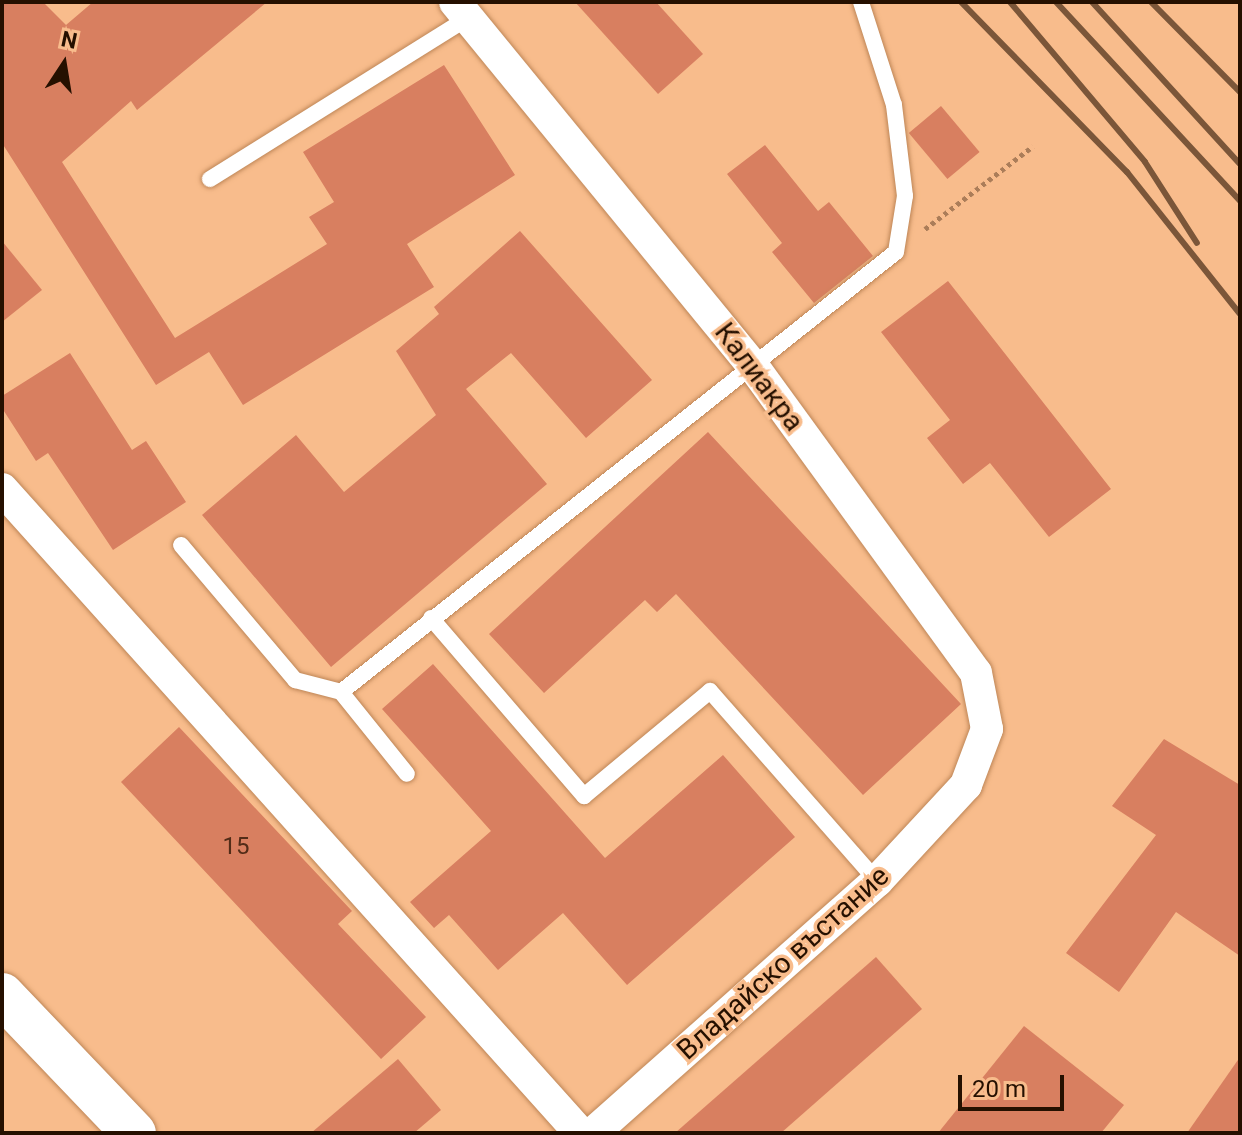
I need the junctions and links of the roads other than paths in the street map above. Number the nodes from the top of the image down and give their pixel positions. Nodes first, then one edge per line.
1 (861, 2) edge
2 (462, 10) edge
3 (210, 179) dead end
4 (753, 366) junction
5 (2, 489) edge
6 (181, 545) dead end
7 (431, 618) junction
8 (341, 692) junction
9 (407, 774) dead end
10 (966, 785) joint
11 (877, 881) junction
12 (2, 995) edge
13 (130, 1132) edge
14 (580, 1133) edge
15 (593, 1133) edge

1 - 4 lane
2 - 3 lane
2 - 4 street, Калиакра
4 - 7 lane
4 - 10 street, Калиакра
5 - 14 street
6 - 8 lane
7 - 8 lane
7 - 11 lane
8 - 9 lane
10 - 11 street, Владайско въстание
11 - 15 street, Владайско въстание
12 - 13 main road

